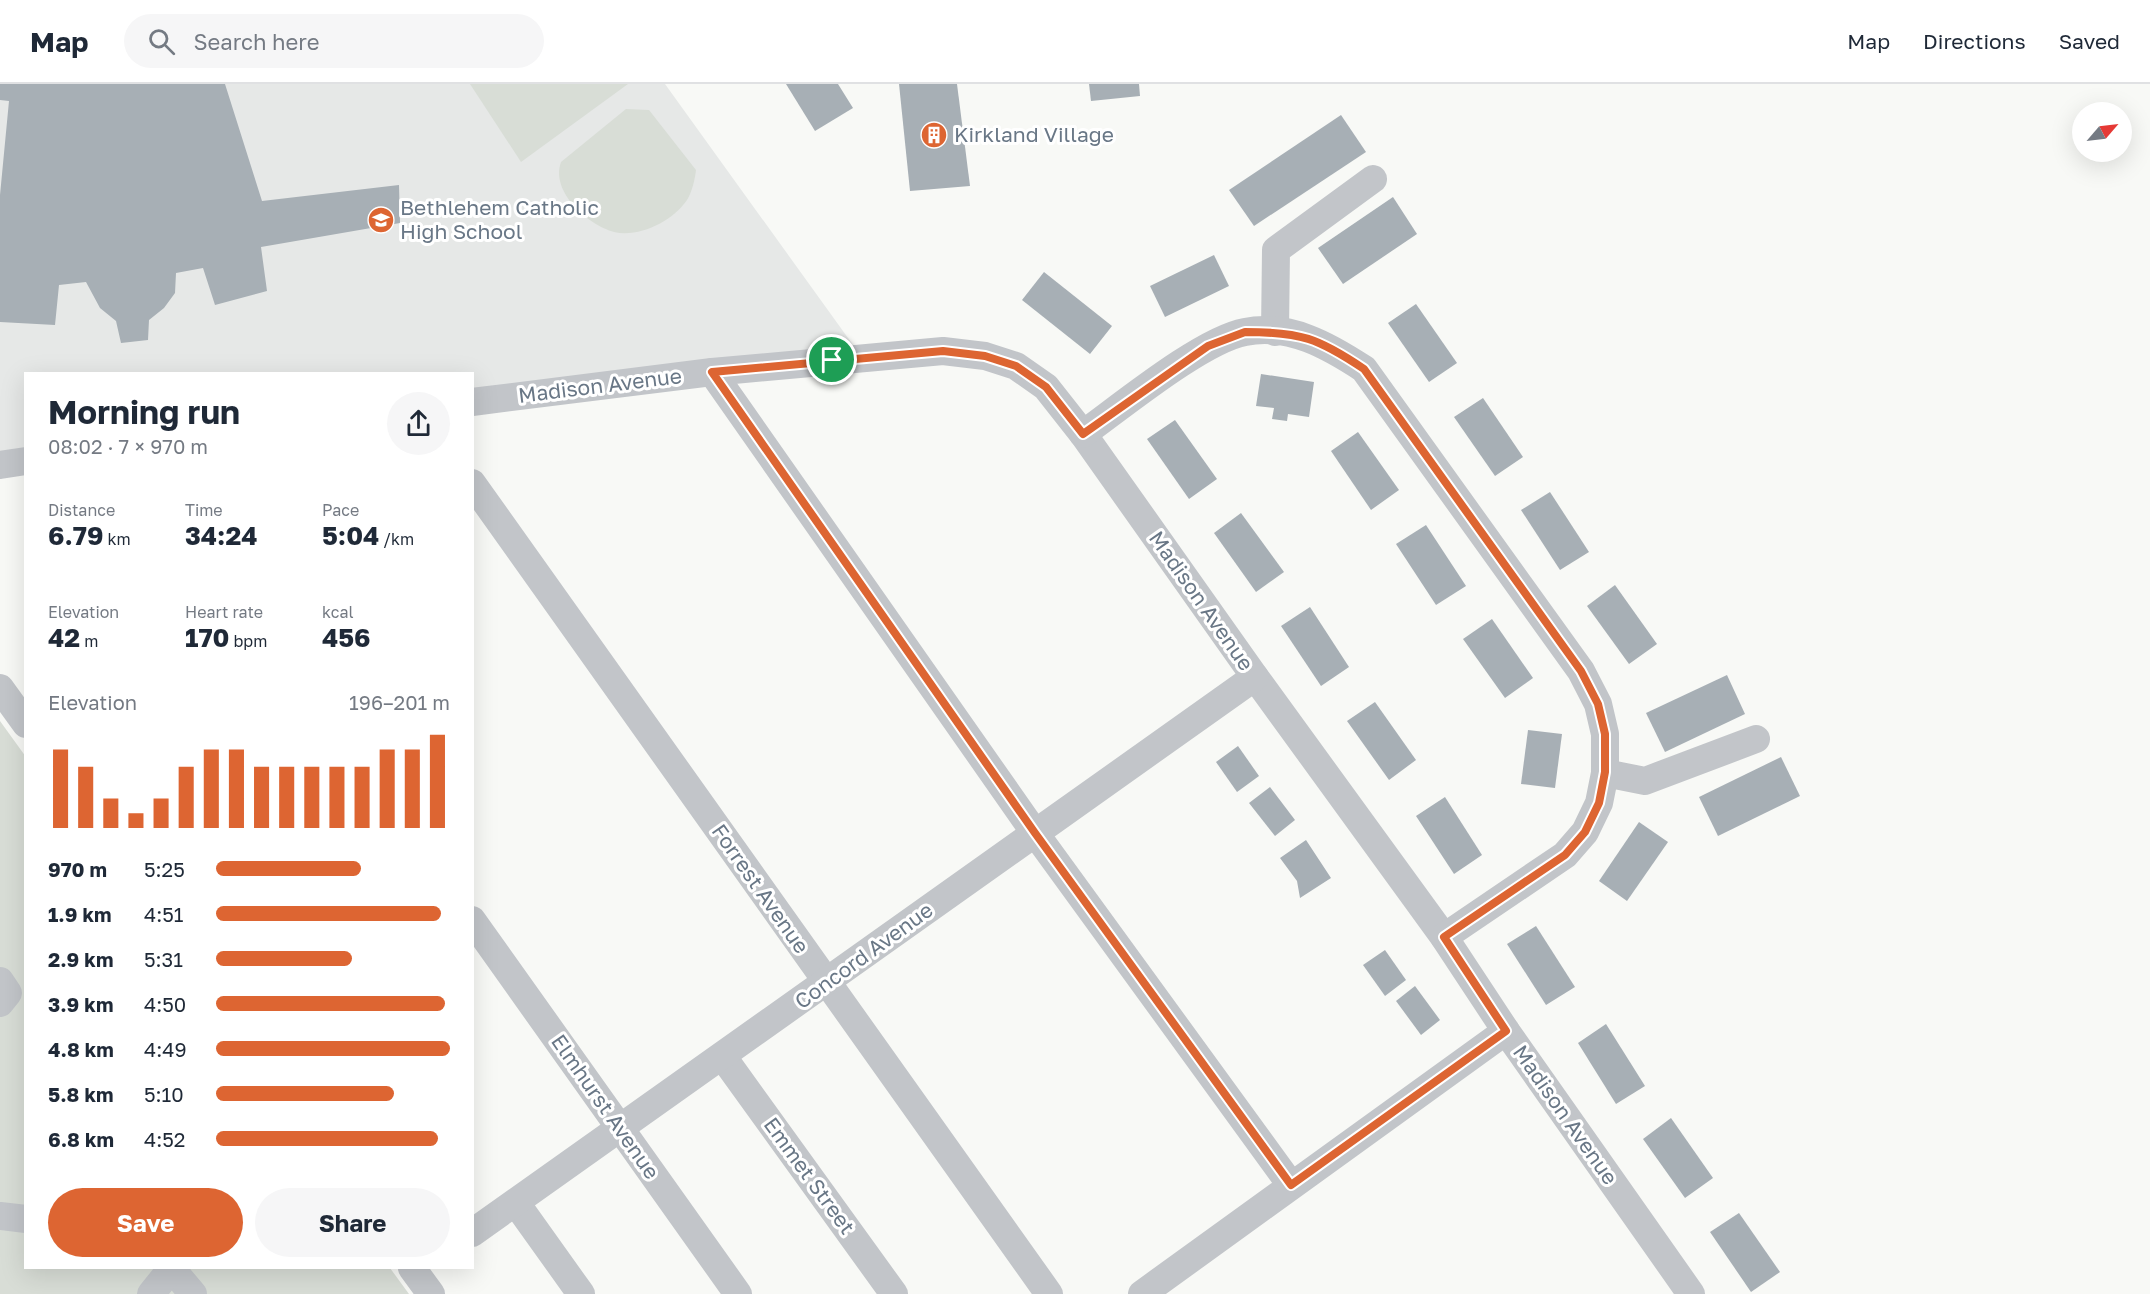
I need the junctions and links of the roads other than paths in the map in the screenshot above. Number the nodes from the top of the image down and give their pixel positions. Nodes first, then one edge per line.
1 (1373, 179) dead end
2 (1275, 332) junction
3 (712, 372) junction
4 (474, 402) edge
5 (1083, 434) junction
6 (24, 461) edge
7 (0, 465) edge
8 (474, 486) edge
9 (1255, 677) junction
10 (0, 688) edge
11 (24, 721) edge
12 (1756, 739) dead end
13 (1605, 772) junction
14 (1035, 833) junction
15 (474, 923) edge
16 (1444, 937) junction
17 (826, 983) junction
18 (1506, 1031) junction
19 (723, 1057) junction
20 (621, 1128) junction
21 (1291, 1185) junction
22 (516, 1203) junction
23 (0, 1216) edge
24 (24, 1219) edge
25 (474, 1232) edge
26 (170, 1269) edge
27 (172, 1269) edge
28 (151, 1294) edge
29 (193, 1294) edge
30 (580, 1294) edge
31 (738, 1294) edge
32 (894, 1294) edge
33 (1049, 1294) edge
34 (1142, 1294) edge
35 (1691, 1294) edge

1 - 2 street
2 - 5 street
2 - 13 street
3 - 4 street, Madison Avenue
3 - 5 street, Madison Avenue
3 - 14 street
5 - 9 street, Madison Avenue
6 - 7 street
8 - 17 street, Forrest Avenue
9 - 14 street, Concord Avenue
9 - 16 street, Madison Avenue
10 - 11 street
12 - 13 street
13 - 16 street
14 - 17 street, Concord Avenue
14 - 21 street
15 - 20 street, Elmhurst Avenue
16 - 18 street, Madison Avenue
17 - 19 street, Concord Avenue
17 - 33 street, Forrest Avenue
18 - 21 street
18 - 35 street, Madison Avenue
19 - 20 street, Concord Avenue
19 - 32 street, Emmet Street
20 - 22 street, Concord Avenue
20 - 31 street, Elmhurst Avenue
21 - 34 street
22 - 25 street, Concord Avenue
22 - 30 street
23 - 24 street
26 - 28 street
27 - 29 street

